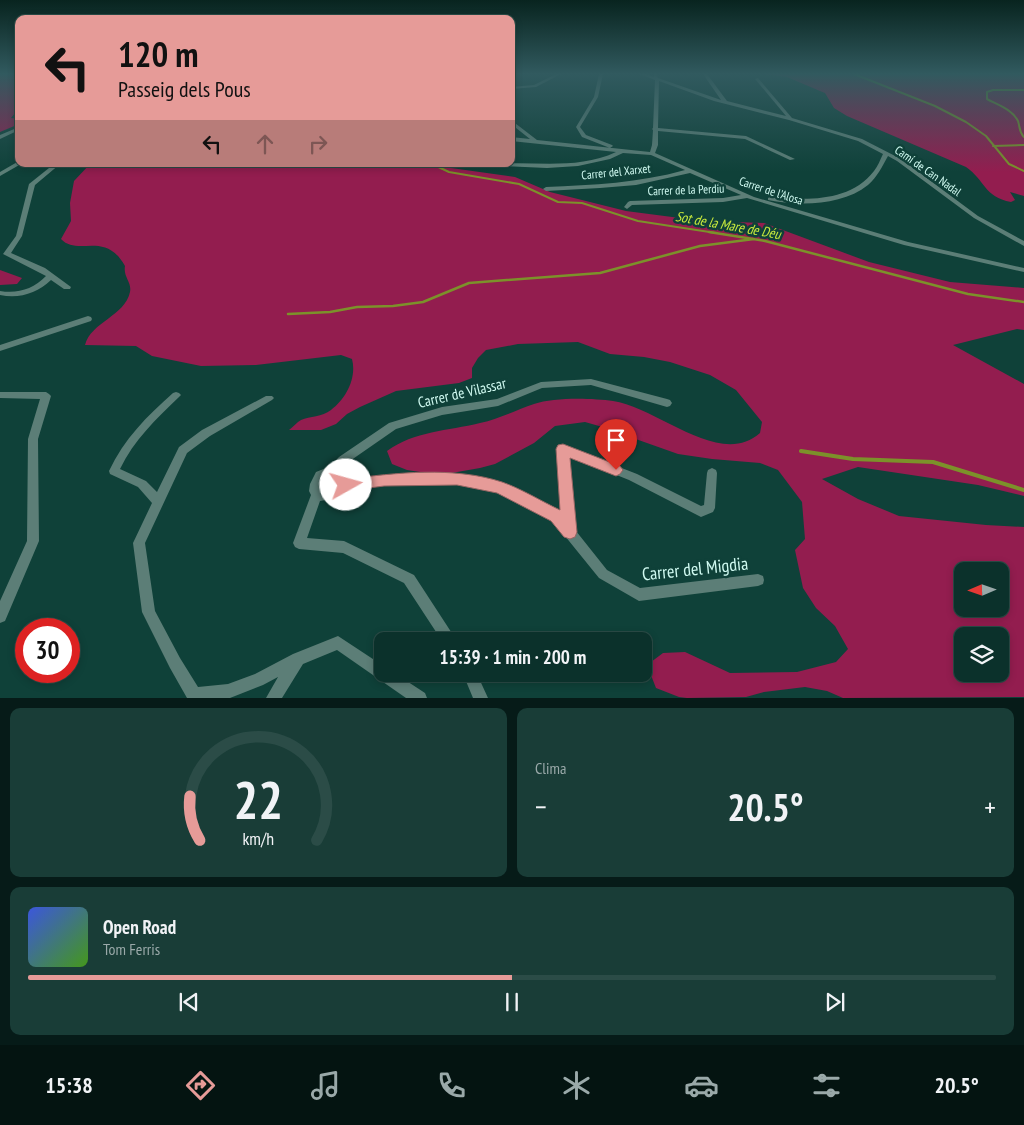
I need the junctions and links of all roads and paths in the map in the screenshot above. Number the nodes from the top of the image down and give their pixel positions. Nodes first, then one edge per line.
1 (590, 107) edge
2 (655, 107) edge
3 (744, 107) edge
4 (781, 107) edge
5 (790, 118) junction
6 (515, 124) edge
7 (654, 129) junction
8 (15, 130) edge
9 (0, 137) edge
10 (515, 139) edge
11 (535, 141) junction
12 (622, 151) junction
13 (652, 154) junction
14 (886, 154) junction
15 (792, 159) dead end
16 (515, 164) edge
17 (15, 165) edge
18 (54, 167) edge
19 (689, 171) junction
20 (0, 174) edge
21 (546, 190) dead end
22 (748, 196) junction
23 (628, 207) dead end
24 (1024, 244) edge
25 (1024, 270) edge
26 (51, 276) junction
27 (67, 287) dead end
28 (0, 293) edge
29 (88, 319) dead end
30 (0, 348) edge
31 (0, 395) edge
32 (176, 395) dead end
33 (270, 398) dead end
34 (667, 402) dead end
35 (334, 470) junction
36 (712, 473) dead end
37 (346, 485) junction
38 (317, 494) junction
39 (158, 501) junction
40 (570, 532) junction
41 (758, 580) dead end
42 (0, 616) edge
43 (444, 632) edge
44 (298, 659) junction
45 (374, 667) edge
46 (396, 682) edge
47 (474, 682) edge
48 (273, 698) edge
49 (420, 698) edge
50 (481, 698) edge

1 - 12 street
2 - 7 street
3 - 5 street, Camí de Can Nadal
4 - 5 street
5 - 14 street, Camí de Can Nadal
6 - 11 street
7 - 13 street
7 - 15 street
8 - 9 street
10 - 11 street, Carrer de l'Alosa
11 - 12 street, Carrer de l'Alosa
12 - 13 street, Carrer de l'Alosa
12 - 16 street
13 - 19 street, Carrer de l'Alosa
14 - 22 street
14 - 24 street, Camí de Can Nadal
17 - 20 street
18 - 26 street
19 - 21 street, Carrer del Xarxet
19 - 22 street, Carrer de l'Alosa
22 - 23 street, Carrer de la Perdiu
22 - 25 street, Carrer de l'Alosa
26 - 27 street
26 - 28 street
29 - 30 street
31 - 42 street
32 - 39 street
33 - 39 street
34 - 35 street, Carrer de Vilassar
35 - 37 street
35 - 38 street
36 - 40 street
37 - 38 street
37 - 40 street, Carrer del Migdia
38 - 43 street
39 - 44 street
40 - 41 street, Carrer del Migdia
44 - 45 street
44 - 48 street
46 - 49 street
47 - 50 street

